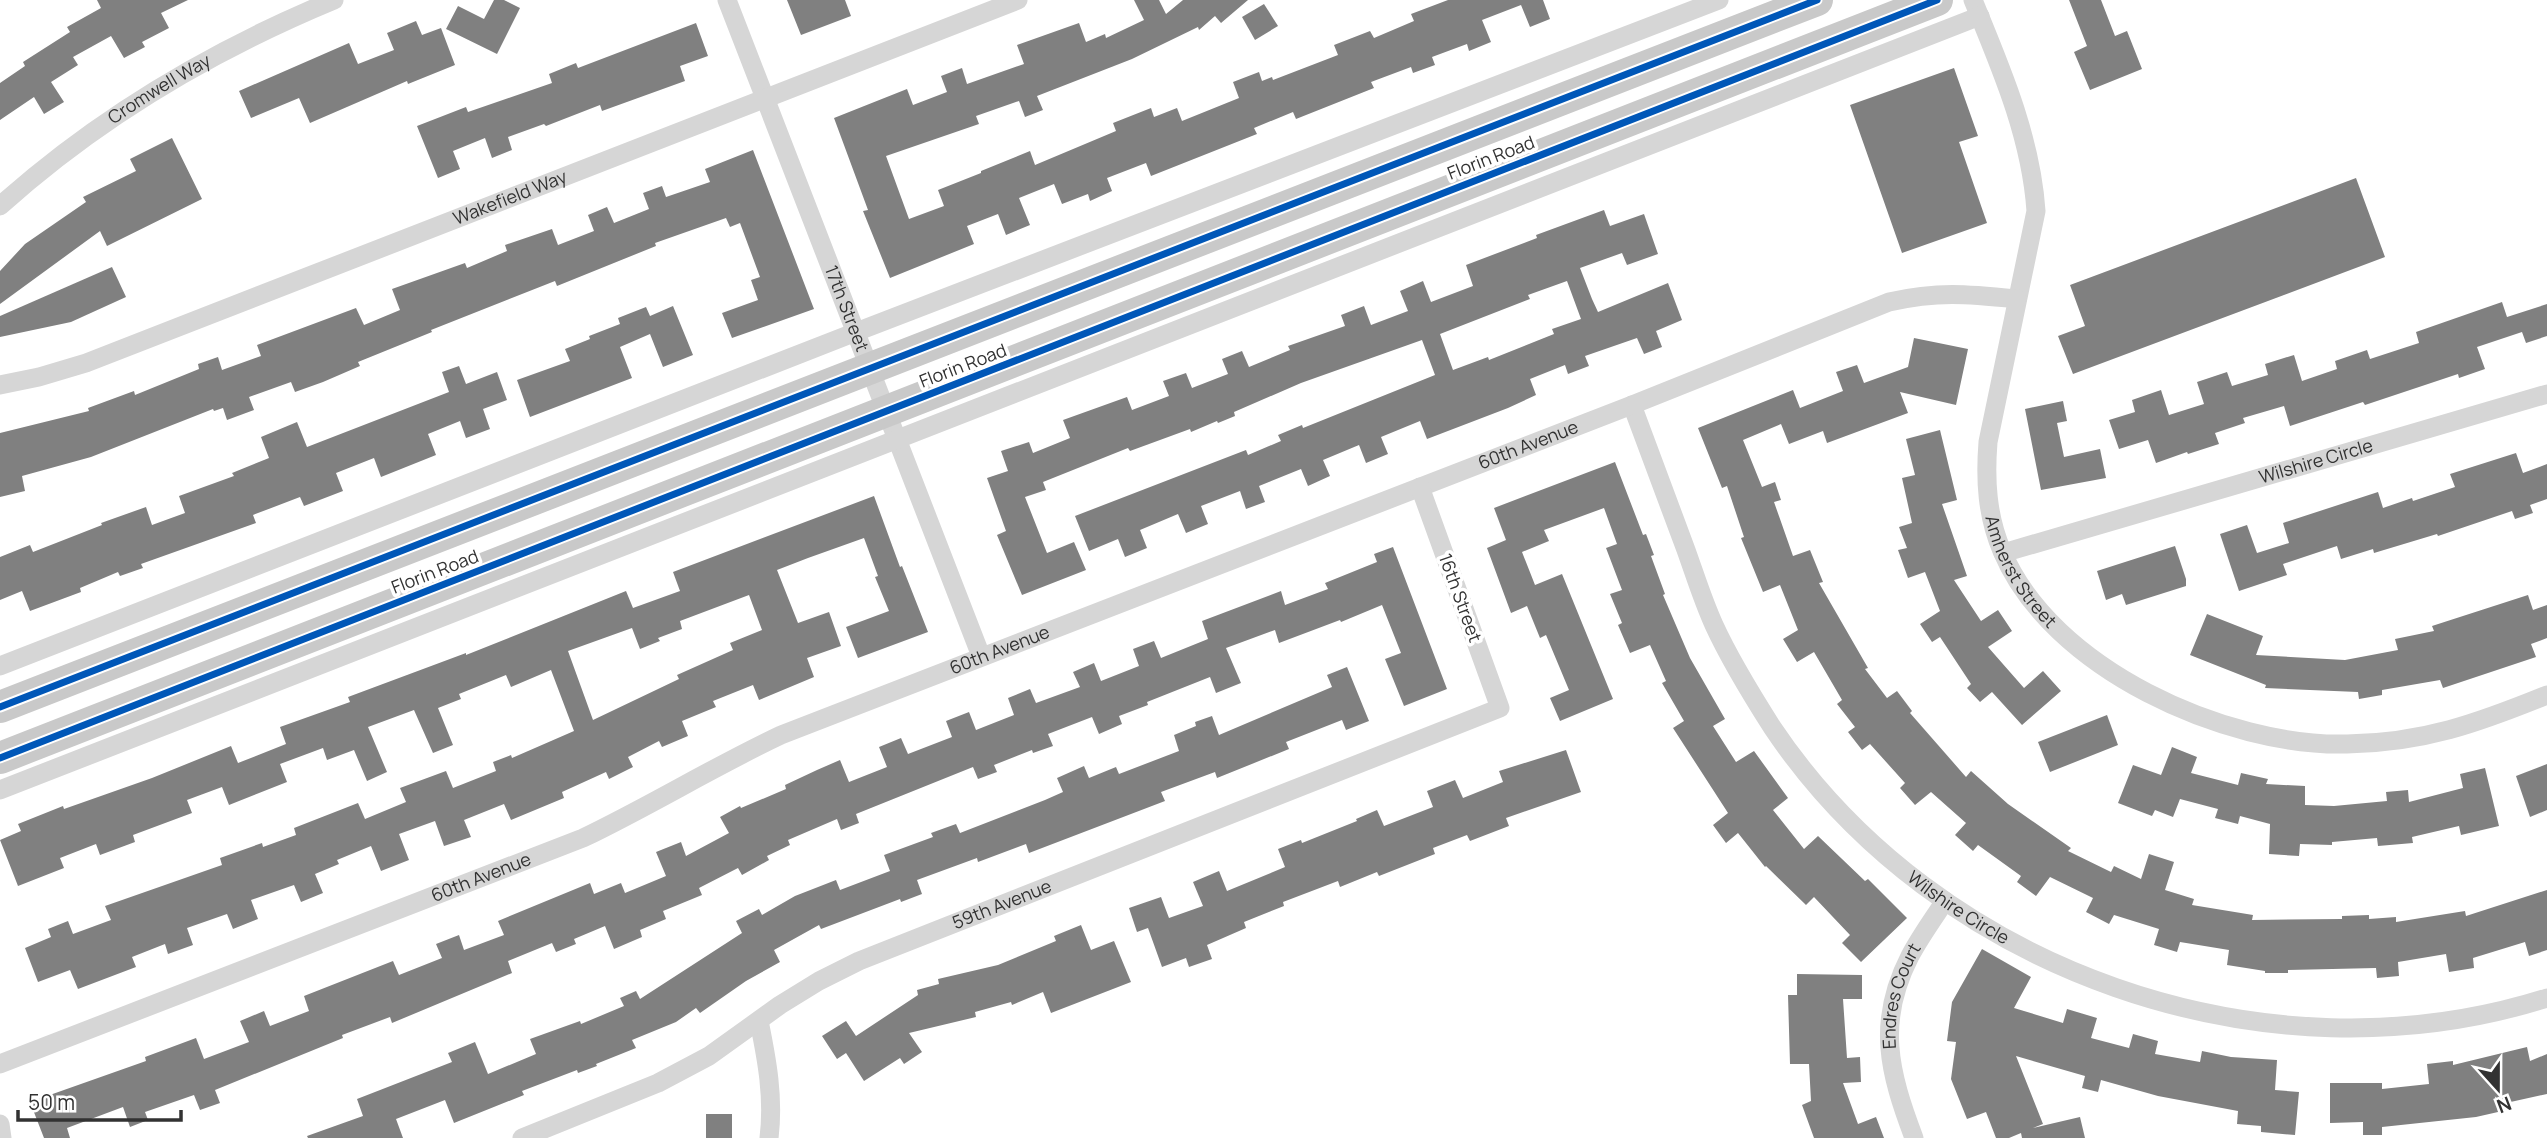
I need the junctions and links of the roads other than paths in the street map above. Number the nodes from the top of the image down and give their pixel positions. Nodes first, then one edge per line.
1 (334, 0) edge
2 (727, 0) edge
3 (1016, 0) edge
4 (1719, 0) edge
5 (1817, 0) edge
6 (1937, 0) edge
7 (1976, 8) edge
8 (766, 98) junction
9 (0, 206) edge
10 (2017, 299) junction
11 (856, 332) junction
12 (870, 369) junction
13 (0, 384) edge
14 (2547, 394) edge
15 (1632, 405) junction
16 (892, 427) junction
17 (1420, 487) junction
18 (2003, 552) junction
19 (981, 656) junction
20 (0, 666) edge
21 (2547, 695) edge
22 (0, 707) edge
23 (1500, 708) joint
24 (0, 758) edge
25 (0, 790) edge
26 (1945, 901) junction
27 (2547, 998) edge
28 (759, 1021) junction
29 (0, 1064) edge
30 (0, 1124) edge
31 (2, 1138) edge
32 (522, 1138) edge
33 (769, 1138) edge
34 (1914, 1138) edge

1 - 9 street, Cromwell Way
2 - 8 street, 17th Street
3 - 8 street, Wakefield Way
4 - 11 street
5 - 12 main road, Florin Road
6 - 16 main road, Florin Road
7 - 10 street, Amherst Street
7 - 16 street, Florin Road
8 - 11 street, 17th Street
8 - 13 street, Wakefield Way
10 - 15 street, 60th Avenue
10 - 18 street, Amherst Street
11 - 12 street, 17th Street
11 - 20 street
12 - 16 street, 17th Street
12 - 22 main road, Florin Road
14 - 18 street, Wilshire Circle
15 - 17 street, 60th Avenue
15 - 26 street, Wilshire Circle
16 - 19 street, 17th Street
16 - 24 main road, Florin Road
16 - 25 street, Florin Road
17 - 19 street, 60th Avenue
17 - 23 street, 16th Street
18 - 21 street, Amherst Street
19 - 29 street, 60th Avenue
23 - 28 street, 59th Avenue
26 - 27 street, Wilshire Circle
26 - 34 street, Endres Court
28 - 32 street, 59th Avenue
28 - 33 street
30 - 31 street

